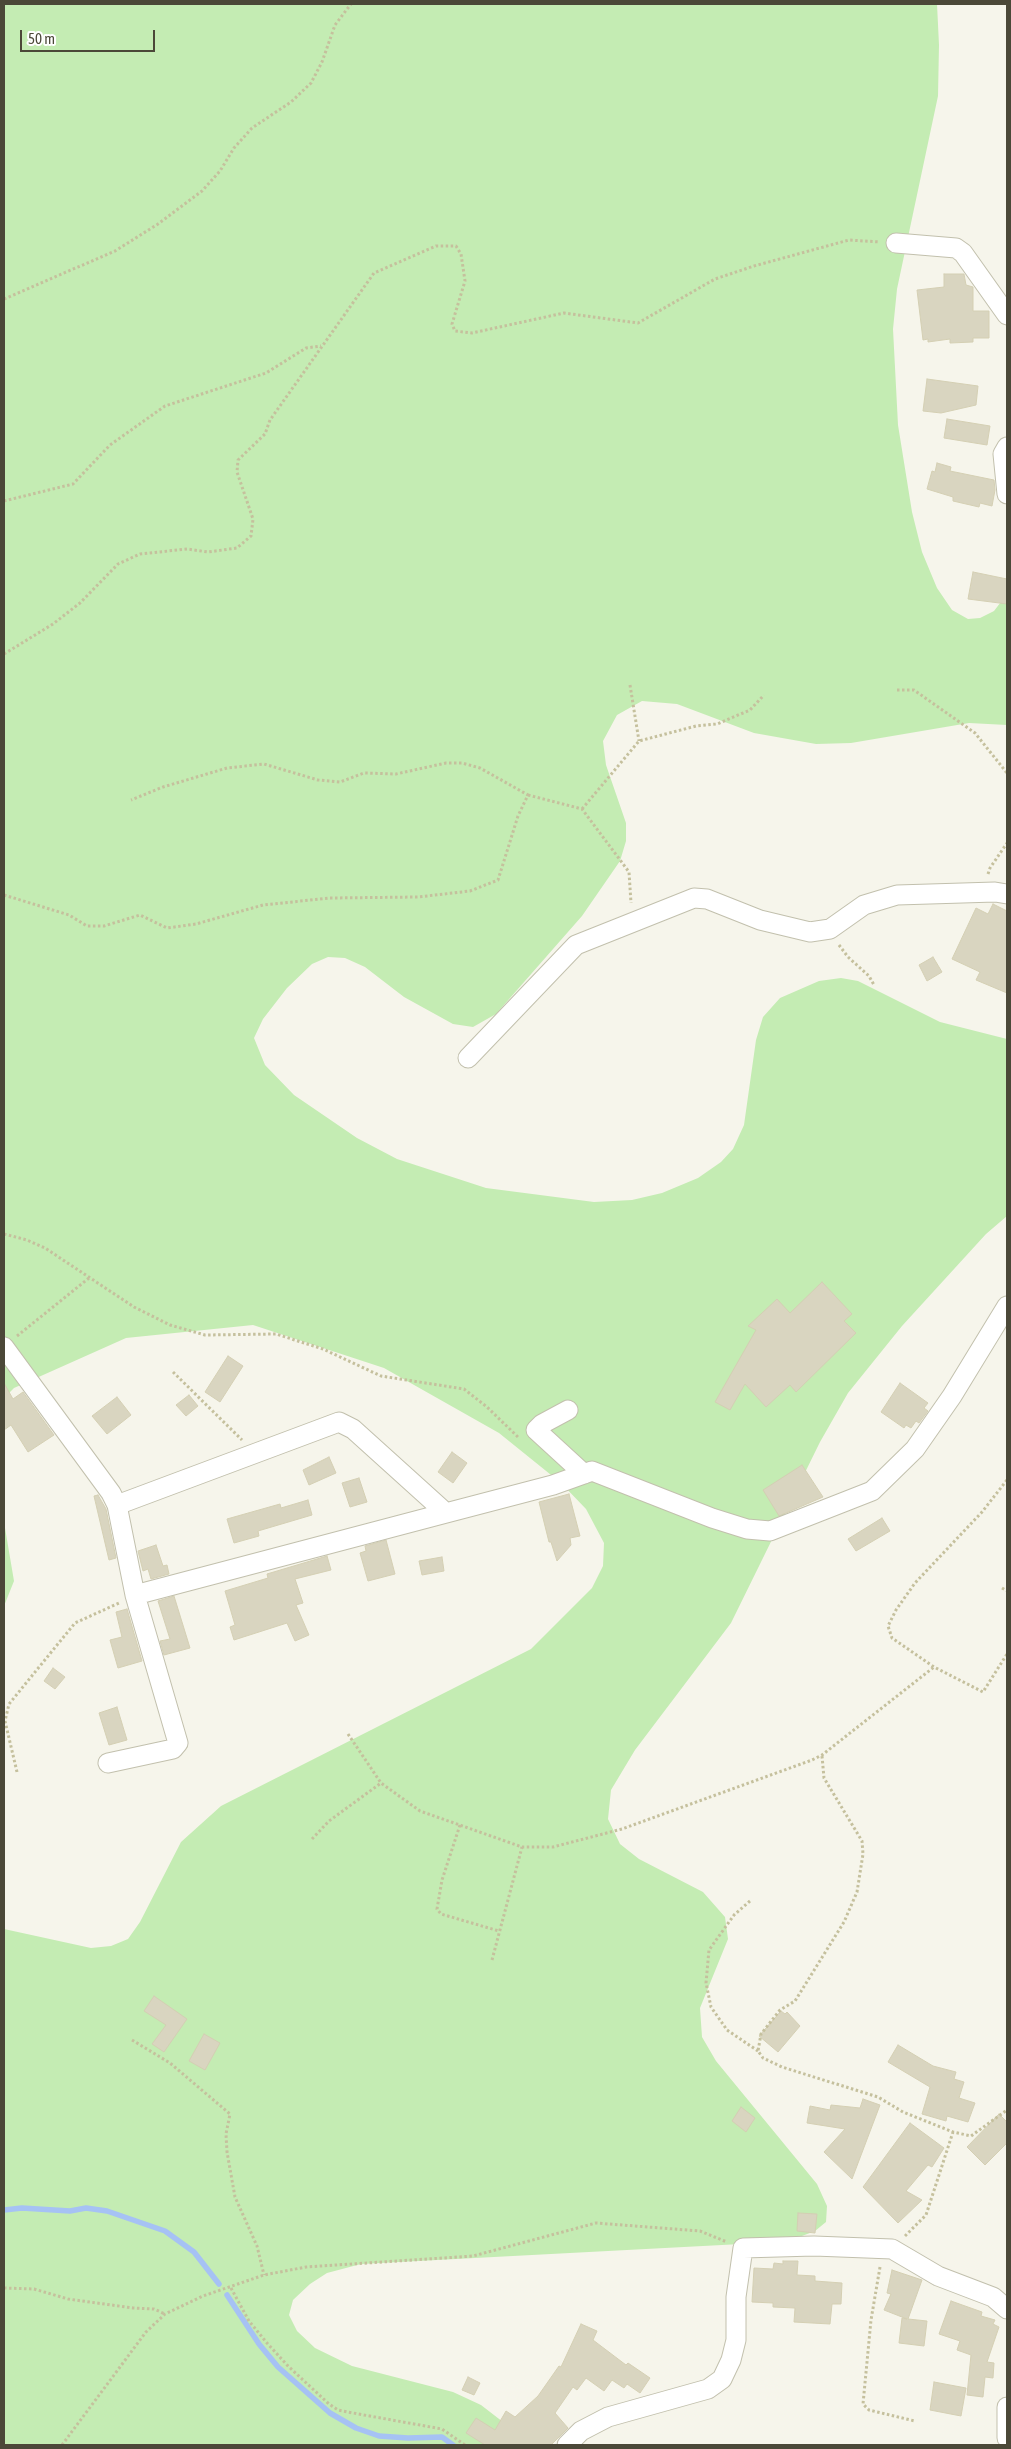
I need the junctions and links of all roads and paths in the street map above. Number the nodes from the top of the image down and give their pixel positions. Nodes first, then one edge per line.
1 (352, 4) edge
2 (896, 243) joint
3 (4, 299) edge
4 (1007, 316) edge
5 (322, 346) junction
6 (1007, 448) edge
7 (1007, 494) edge
8 (4, 501) edge
9 (4, 654) edge
10 (630, 685) dead end
11 (897, 690) dead end
12 (764, 695) dead end
13 (638, 741) junction
14 (1007, 773) edge
15 (528, 795) junction
16 (131, 800) dead end
17 (582, 809) junction
18 (1007, 843) edge
19 (985, 893) junction
20 (1007, 894) edge
21 (4, 895) edge
22 (634, 921) junction
23 (830, 929) junction
24 (874, 985) dead end
25 (468, 1058) dead end
26 (4, 1234) edge
27 (89, 1278) junction
28 (1007, 1306) edge
29 (4, 1346) edge
30 (174, 1372) dead end
31 (568, 1410) dead end
32 (520, 1439) dead end
33 (256, 1454) junction
34 (584, 1474) junction
35 (1007, 1480) edge
36 (117, 1505) junction
37 (446, 1513) junction
38 (1002, 1588) dead end
39 (1007, 1591) edge
40 (135, 1595) junction
41 (1007, 1654) edge
42 (934, 1667) junction
43 (348, 1734) dead end
44 (822, 1755) junction
45 (108, 1763) dead end
46 (17, 1772) dead end
47 (381, 1783) junction
48 (460, 1825) junction
49 (312, 1839) dead end
50 (522, 1847) junction
51 (750, 1900) dead end
52 (500, 1931) junction
53 (492, 1960) dead end
54 (132, 2040) dead end
55 (758, 2051) junction
56 (1007, 2110) edge
57 (953, 2132) junction
58 (743, 2248) junction
59 (892, 2249) junction
60 (264, 2275) junction
61 (4, 2288) edge
62 (231, 2288) junction
63 (1007, 2309) edge
64 (166, 2314) junction
65 (1007, 2407) edge
66 (914, 2421) dead end
67 (1007, 2438) edge
68 (62, 2445) edge
69 (466, 2445) edge
70 (567, 2445) edge

1 - 3 path
2 - 4 street
2 - 5 path
5 - 8 path
5 - 9 path
6 - 7 street
10 - 13 path
11 - 14 path
12 - 13 path
13 - 17 path
15 - 16 path
15 - 17 path
15 - 21 path
17 - 22 path
18 - 19 path
19 - 20 street
19 - 23 street
22 - 23 street
22 - 25 street
23 - 24 path
26 - 27 path
27 - 29 path
27 - 32 path
28 - 34 street
29 - 36 street
30 - 33 path
31 - 34 street
33 - 36 street
33 - 37 street
34 - 37 street
35 - 42 path
36 - 40 street
37 - 40 street
38 - 39 path
40 - 45 street
40 - 46 path
41 - 42 path
42 - 44 path
43 - 47 path
44 - 50 path
44 - 55 path
47 - 48 path
47 - 49 path
48 - 50 path
48 - 52 path
50 - 52 path
51 - 55 path
52 - 53 path
54 - 60 path
55 - 57 path
56 - 57 path
57 - 59 path
58 - 59 street
58 - 60 path
58 - 70 street
59 - 63 street
59 - 66 path
60 - 62 path
61 - 64 path
62 - 64 path
62 - 69 path
64 - 68 path
65 - 67 street

